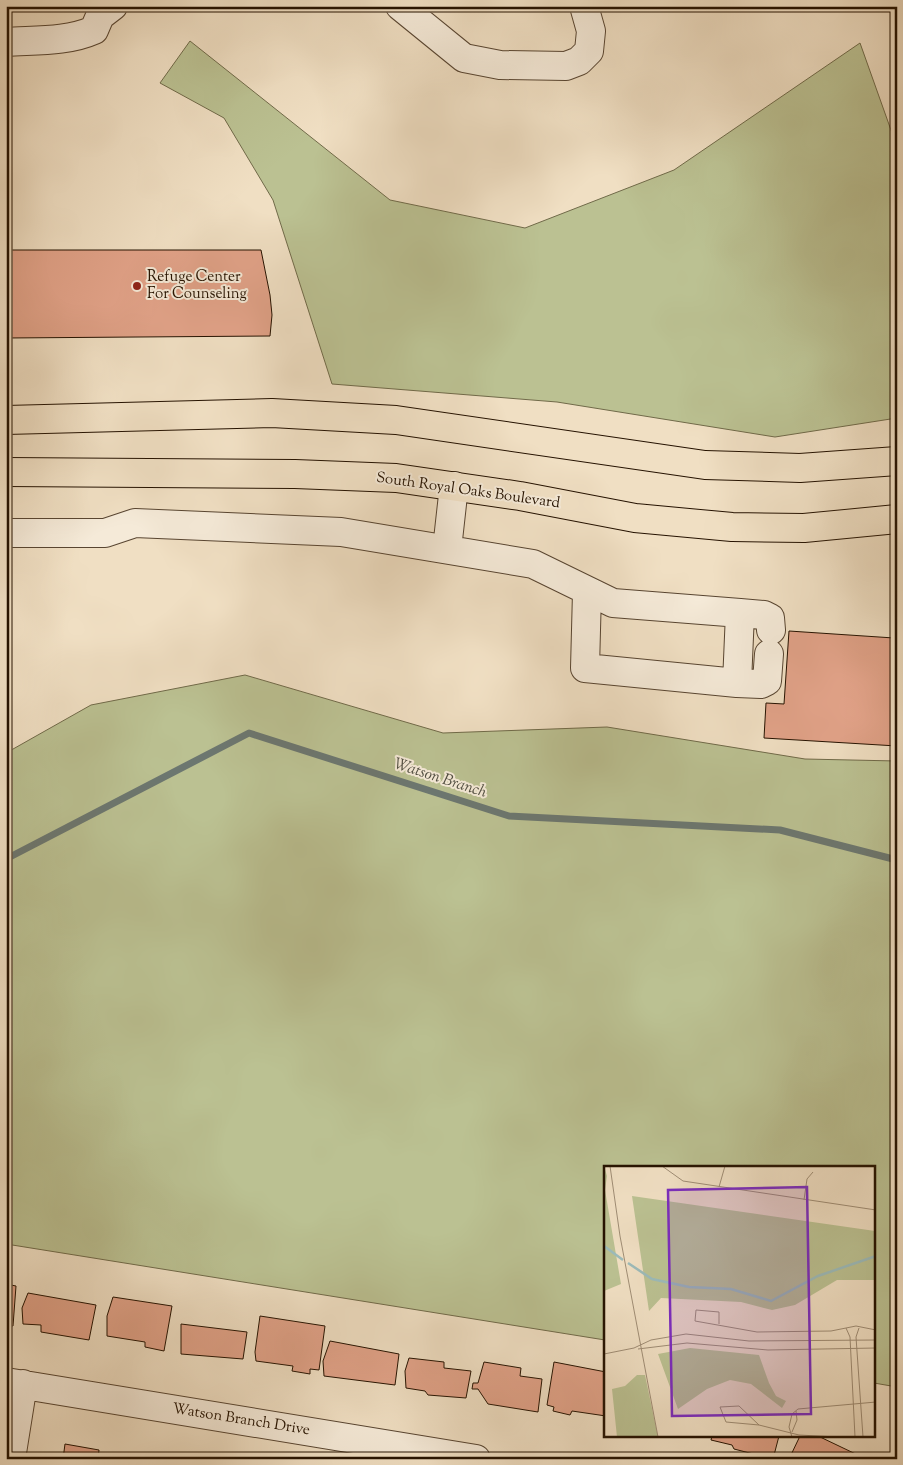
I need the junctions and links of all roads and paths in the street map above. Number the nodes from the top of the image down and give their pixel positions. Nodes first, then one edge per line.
1 (400, 6) edge
2 (584, 6) edge
3 (103, 9) edge
4 (6, 42) edge
5 (6, 420) edge
6 (897, 461) edge
7 (6, 472) edge
8 (454, 486) junction
9 (897, 519) edge
10 (6, 533) edge
11 (447, 549) junction
12 (587, 592) junction
13 (740, 613) junction
14 (737, 683) junction
15 (14, 1383) edge
16 (11, 1459) edge
17 (476, 1459) edge

1 - 2 street
3 - 4 street
5 - 6 main road
7 - 8 main road, South Royal Oaks Boulevard
8 - 9 main road, South Royal Oaks Boulevard
8 - 11 street
10 - 11 street
11 - 12 street
12 - 13 street
12 - 14 street
13 - 14 street
13 - 14 street
15 - 16 street
15 - 17 street, Watson Branch Drive

